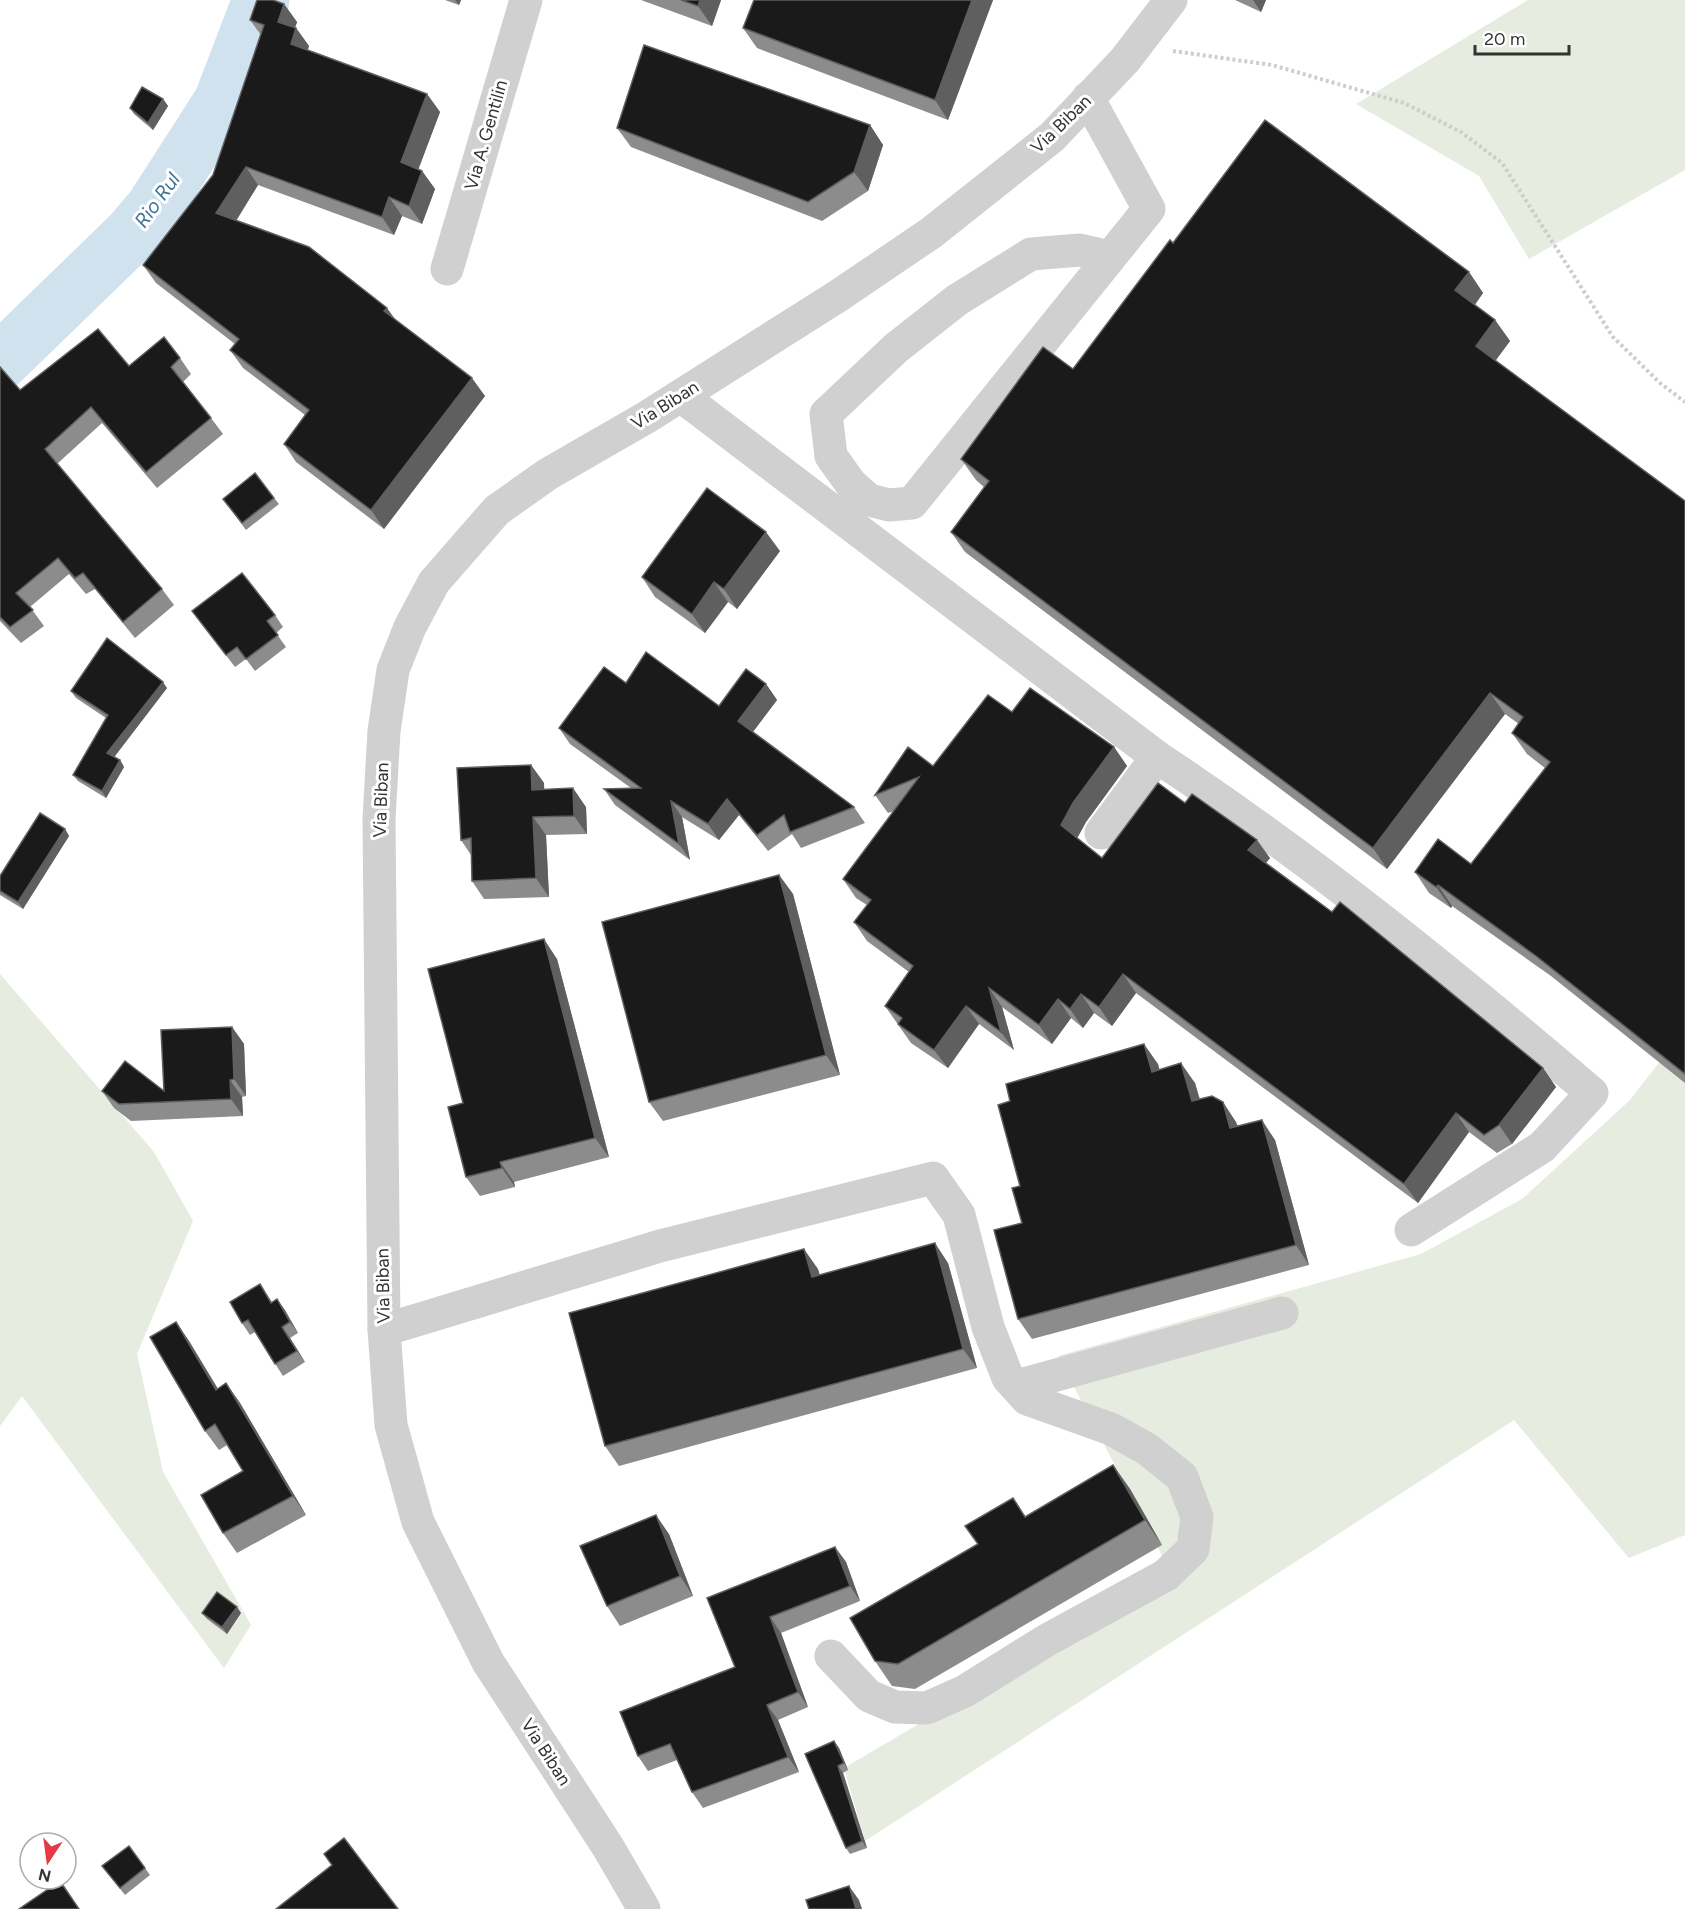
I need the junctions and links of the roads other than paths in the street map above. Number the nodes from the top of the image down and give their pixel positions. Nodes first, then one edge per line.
1 (526, 0) edge
2 (1171, 0) edge
3 (1089, 98) junction
4 (1110, 257) junction
5 (447, 269) dead end
6 (681, 396) junction
7 (1157, 757) junction
8 (1101, 833) dead end
9 (1411, 1230) dead end
10 (1282, 1313) dead end
11 (384, 1330) junction
12 (1016, 1386) junction
13 (831, 1656) dead end
14 (644, 1909) edge

1 - 5 street, Via A. Gentilin
2 - 3 street, Via Biban
3 - 4 street
3 - 6 street, Via Biban
4 - 4 street
6 - 7 street
6 - 11 street, Via Biban
7 - 8 street
7 - 9 street
10 - 12 street
11 - 12 street
11 - 14 street, Via Biban
12 - 13 street

